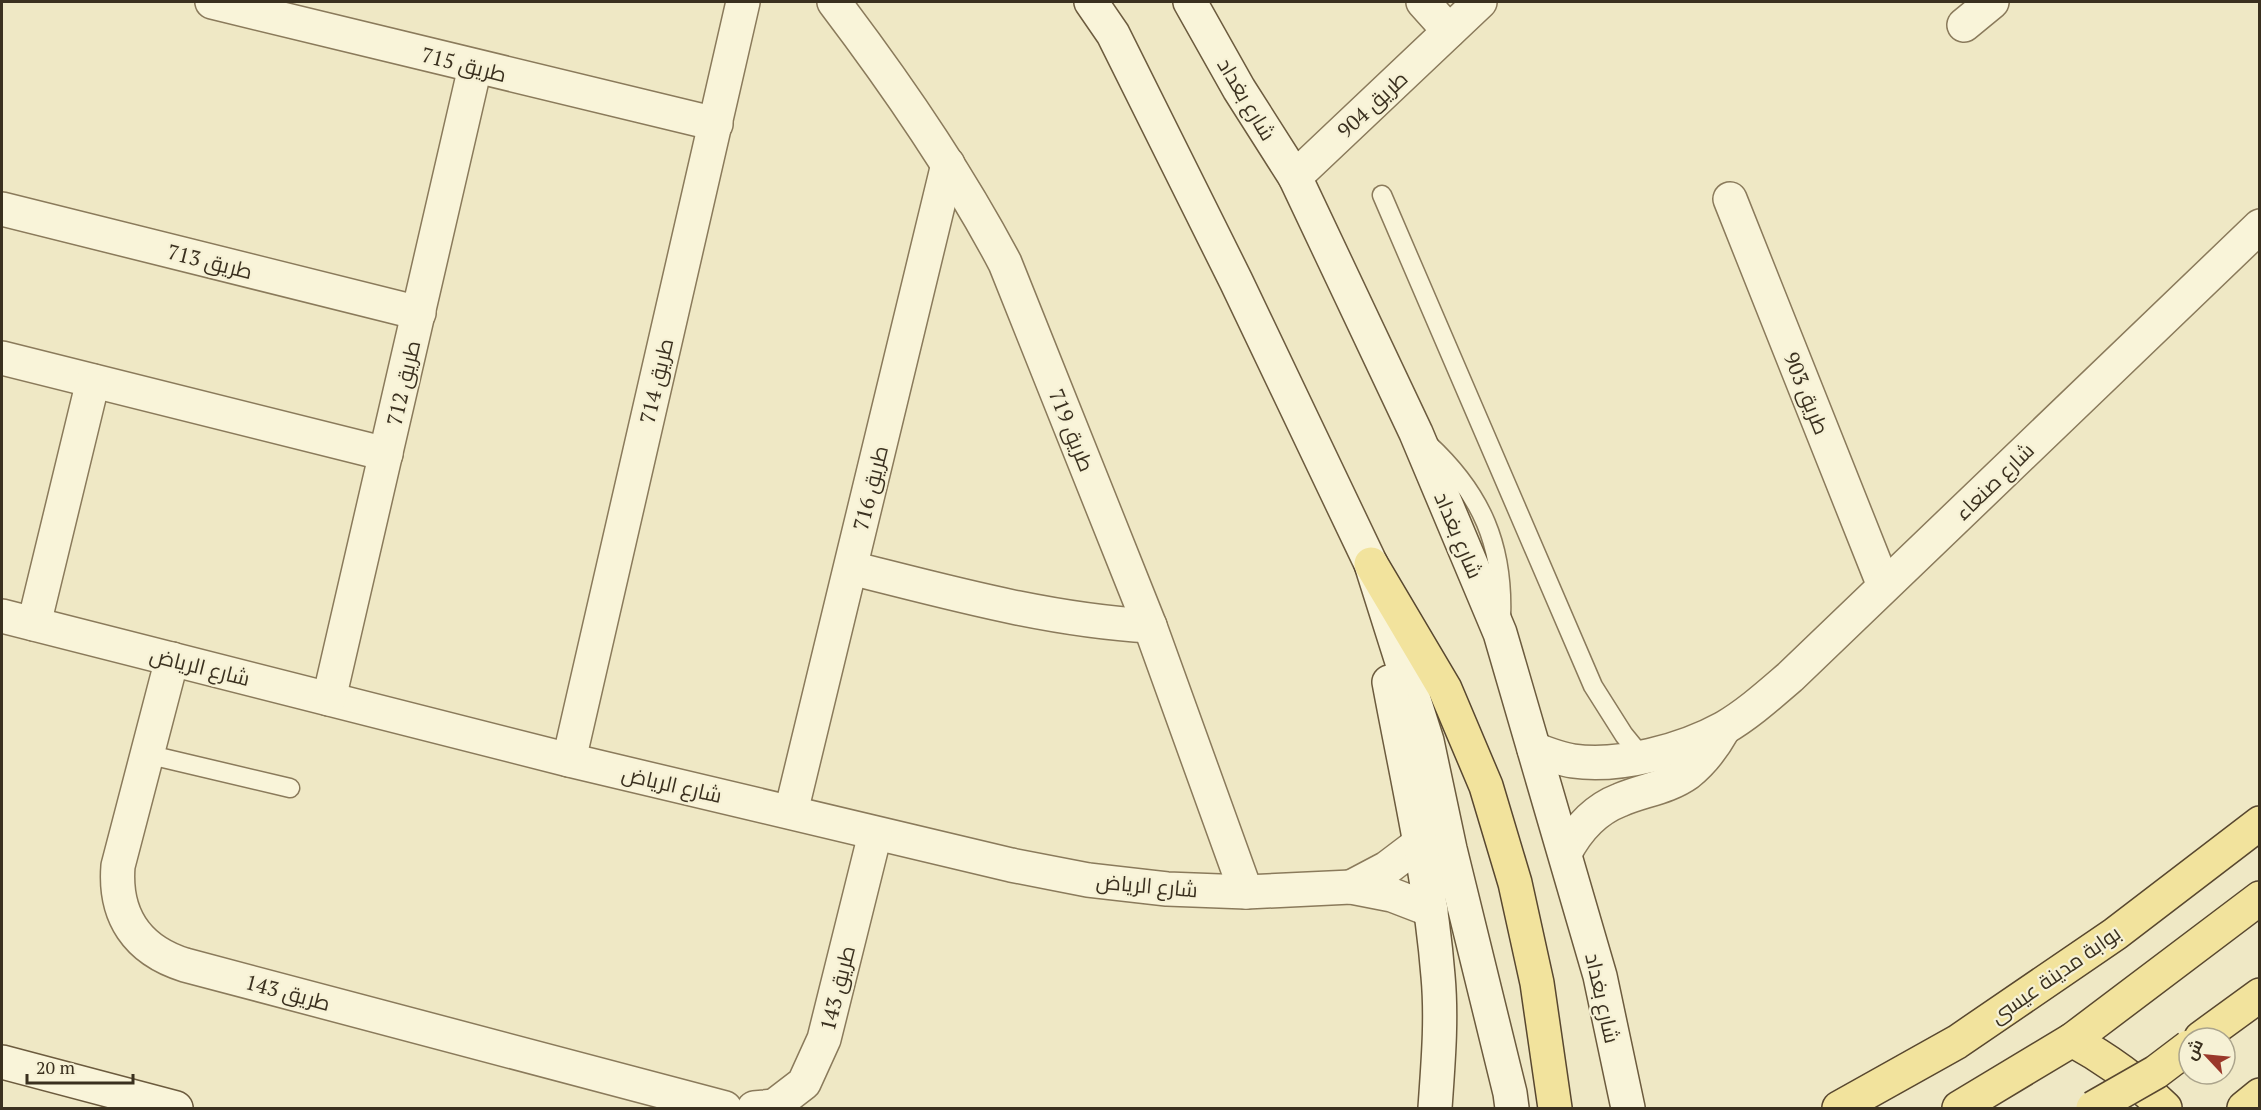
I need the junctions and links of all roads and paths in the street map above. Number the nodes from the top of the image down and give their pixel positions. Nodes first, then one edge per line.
1 (212, 2) edge
2 (743, 2) edge
3 (834, 2) edge
4 (1091, 2) edge
5 (1190, 2) edge
6 (1423, 2) edge
7 (1480, 2) edge
8 (1992, 2) edge
9 (1964, 25) dead end
10 (1449, 32) junction
11 (476, 67) junction
12 (716, 124) junction
13 (948, 164) junction
14 (1295, 177) junction
15 (1382, 195) dead end
16 (1730, 199) dead end
17 (2, 209) edge
18 (2259, 226) edge
19 (419, 314) junction
20 (2, 358) edge
21 (93, 381) junction
22 (386, 454) junction
23 (1371, 564) junction
24 (851, 568) junction
25 (1884, 586) junction
26 (2, 616) edge
27 (34, 624) junction
28 (1150, 626) junction
29 (172, 659) junction
30 (329, 699) junction
31 (1724, 728) junction
32 (1534, 749) junction
33 (146, 754) junction
34 (1642, 757) junction
35 (569, 760) junction
36 (290, 788) dead end
37 (791, 812) junction
38 (2259, 823) edge
39 (875, 834) junction
40 (1420, 843) junction
41 (1564, 853) junction
42 (1351, 886) junction
43 (1246, 892) junction
44 (2259, 898) edge
45 (1431, 910) junction
46 (2259, 995) edge
47 (2217, 1026) edge
48 (2072, 1040) junction
49 (2177, 1056) edge
50 (2, 1062) edge
51 (2259, 1095) edge
52 (176, 1108) edge
53 (725, 1108) edge
54 (754, 1108) edge
55 (1435, 1108) edge
56 (1512, 1108) edge
57 (1555, 1108) edge
58 (1628, 1108) edge
59 (1839, 1108) edge
60 (1959, 1108) edge
61 (2093, 1108) edge
62 (2165, 1108) edge
63 (2244, 1108) edge

1 - 11 street, طريق 715
2 - 12 street, طريق 714
3 - 13 street, طريق 719
4 - 23 street
5 - 14 street, شارع بغداد
6 - 10 street
7 - 10 street, طريق 904
8 - 9 street
10 - 14 street, طريق 904
11 - 12 street, طريق 715
11 - 19 street, طريق 712
12 - 35 street, طريق 714
13 - 24 street, طريق 716
13 - 28 street, طريق 719
14 - 32 street, شارع بغداد
15 - 34 lane
16 - 25 street, طريق 903
17 - 19 street, طريق 713
18 - 25 street, شارع صنعاء
19 - 22 street, طريق 712
20 - 21 street
21 - 22 street
21 - 27 street
22 - 30 street, طريق 712
23 - 40 street
23 - 56 street
23 - 57 main road
24 - 28 street
24 - 37 street, طريق 716
25 - 31 street, شارع صنعاء
26 - 27 street, شارع الرياض
27 - 29 street, شارع الرياض
28 - 43 street, طريق 719
29 - 30 street, شارع الرياض
29 - 33 street, طريق 143
30 - 35 street, شارع الرياض
31 - 34 street, شارع صنعاء
31 - 41 street, شارع صنعاء
32 - 34 street, شارع صنعاء
32 - 41 street, شارع بغداد
33 - 36 lane
33 - 53 street, طريق 143
35 - 37 street, شارع الرياض
37 - 39 street, شارع الرياض
38 - 59 main road, بوابة مدينة عيسى
39 - 43 street, شارع الرياض
39 - 54 street, طريق 143
40 - 42 street, شارع الرياض
40 - 45 street
41 - 58 street, شارع بغداد
42 - 43 street, شارع الرياض
42 - 45 street, شارع الرياض
44 - 48 main road
45 - 55 street
46 - 47 main road
48 - 60 main road
48 - 62 main road
49 - 61 main road, bridge
50 - 52 street
51 - 63 main road

